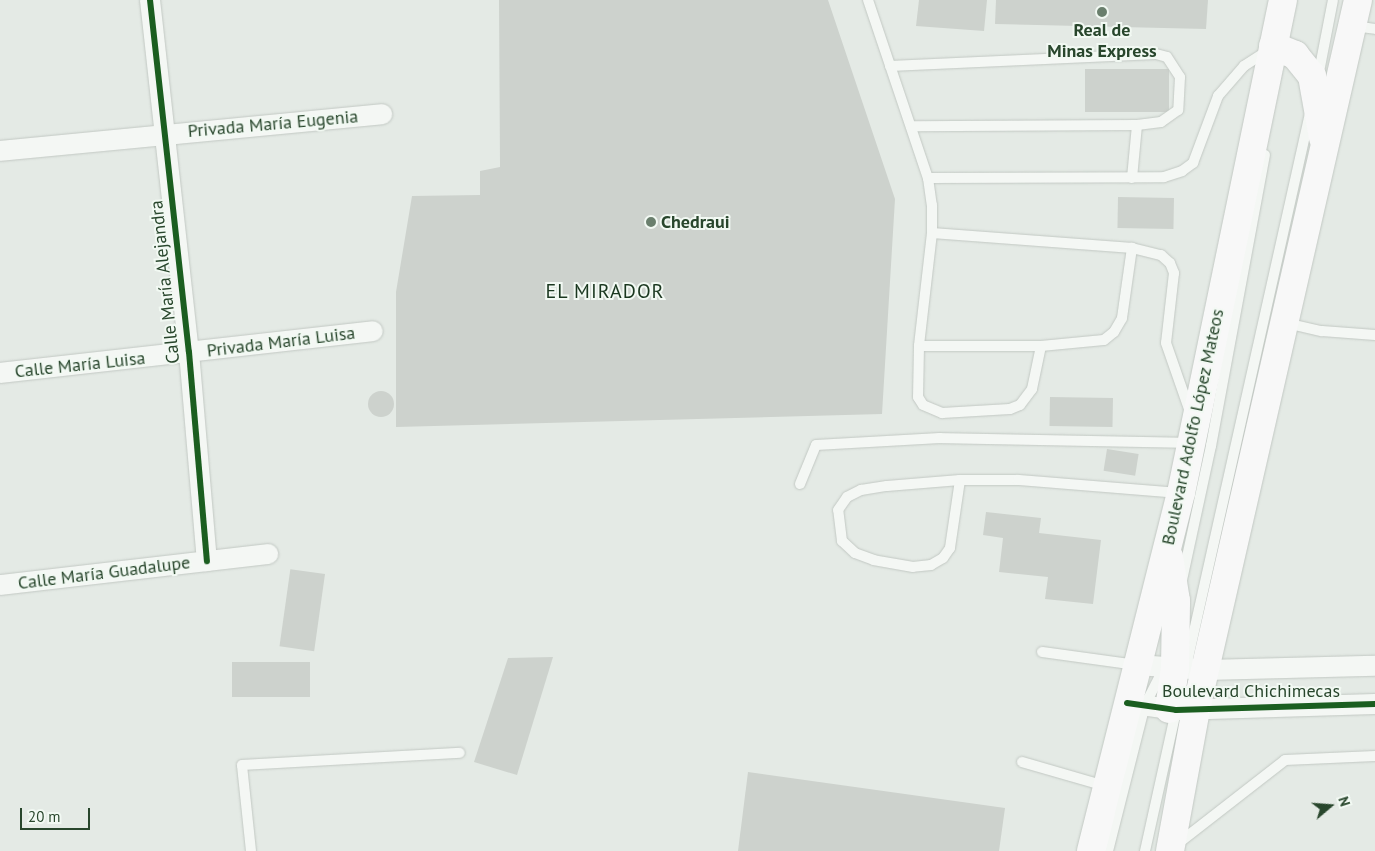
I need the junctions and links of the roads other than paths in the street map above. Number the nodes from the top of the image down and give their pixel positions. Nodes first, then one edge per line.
1 (150, 0) edge
2 (868, 0) edge
3 (1333, 0) edge
4 (1287, 8) edge
5 (1362, 18) edge
6 (1279, 47) junction
7 (890, 66) junction
8 (1279, 77) dead end
9 (1314, 94) junction
10 (382, 114) dead end
11 (1137, 125) junction
12 (911, 126) junction
13 (163, 134) junction
14 (1266, 145) dead end
15 (1325, 149) junction
16 (0, 151) edge
17 (928, 178) junction
18 (1132, 178) junction
19 (932, 232) junction
20 (1132, 248) junction
21 (1285, 323) junction
22 (373, 331) dead end
23 (1375, 335) edge
24 (919, 346) junction
25 (1042, 346) junction
26 (189, 352) junction
27 (0, 373) edge
28 (1193, 434) junction
29 (960, 480) junction
30 (800, 484) dead end
31 (1181, 493) junction
32 (1167, 546) junction
33 (268, 554) dead end
34 (208, 561) junction
35 (0, 585) edge
36 (1175, 612) junction
37 (1042, 652) dead end
38 (1138, 665) junction
39 (1375, 666) edge
40 (1183, 669) junction
41 (1375, 704) edge
42 (1162, 707) junction
43 (460, 753) dead end
44 (1375, 756) edge
45 (1022, 762) dead end
46 (1106, 786) junction
47 (1162, 850) edge
48 (251, 851) edge
49 (1091, 851) edge
50 (1108, 851) edge

1 - 13 street, Calle María Alejandra
2 - 7 lane
3 - 9 lane
4 - 6 main road, Boulevard Adolfo López Mateos
5 - 15 main road, Boulevard Adolfo López Mateos
6 - 8 lane
6 - 9 main road
6 - 18 lane
6 - 28 main road, Boulevard Adolfo López Mateos
7 - 11 lane
7 - 12 lane
9 - 15 main road
9 - 40 lane
10 - 13 street, Privada María Eugenia
11 - 12 lane
11 - 18 lane
12 - 17 lane
13 - 16 street, Privada María Eugenia
13 - 26 street, Calle María Alejandra
14 - 36 lane
15 - 21 main road, Boulevard Adolfo López Mateos
17 - 18 lane
17 - 19 lane
19 - 20 lane
19 - 24 lane
20 - 25 lane
20 - 28 lane
21 - 23 lane
21 - 40 main road, Boulevard Adolfo López Mateos
22 - 26 street, Privada María Luisa
24 - 25 lane
24 - 25 lane
26 - 27 street, Calle María Luisa
26 - 34 street, Calle María Alejandra
28 - 30 lane
28 - 31 main road, Boulevard Adolfo López Mateos
29 - 29 lane
29 - 31 lane
31 - 32 main road, Boulevard Adolfo López Mateos
32 - 36 main road
32 - 38 main road, Boulevard Adolfo López Mateos
33 - 34 street, Calle María Guadalupe
34 - 35 street, Calle María Guadalupe
36 - 40 main road
37 - 38 lane
38 - 40 street, Boulevard Chichimecas
38 - 42 main road, Boulevard Adolfo López Mateos
39 - 40 street, Boulevard Chichimecas
40 - 42 main road, Boulevard Adolfo López Mateos
40 - 42 lane
41 - 42 street, Boulevard Chichimecas
42 - 46 main road, Boulevard Adolfo López Mateos
42 - 47 main road, Boulevard Adolfo López Mateos
42 - 50 lane
43 - 48 lane
44 - 47 lane
45 - 46 lane
46 - 49 main road, Boulevard Adolfo López Mateos

